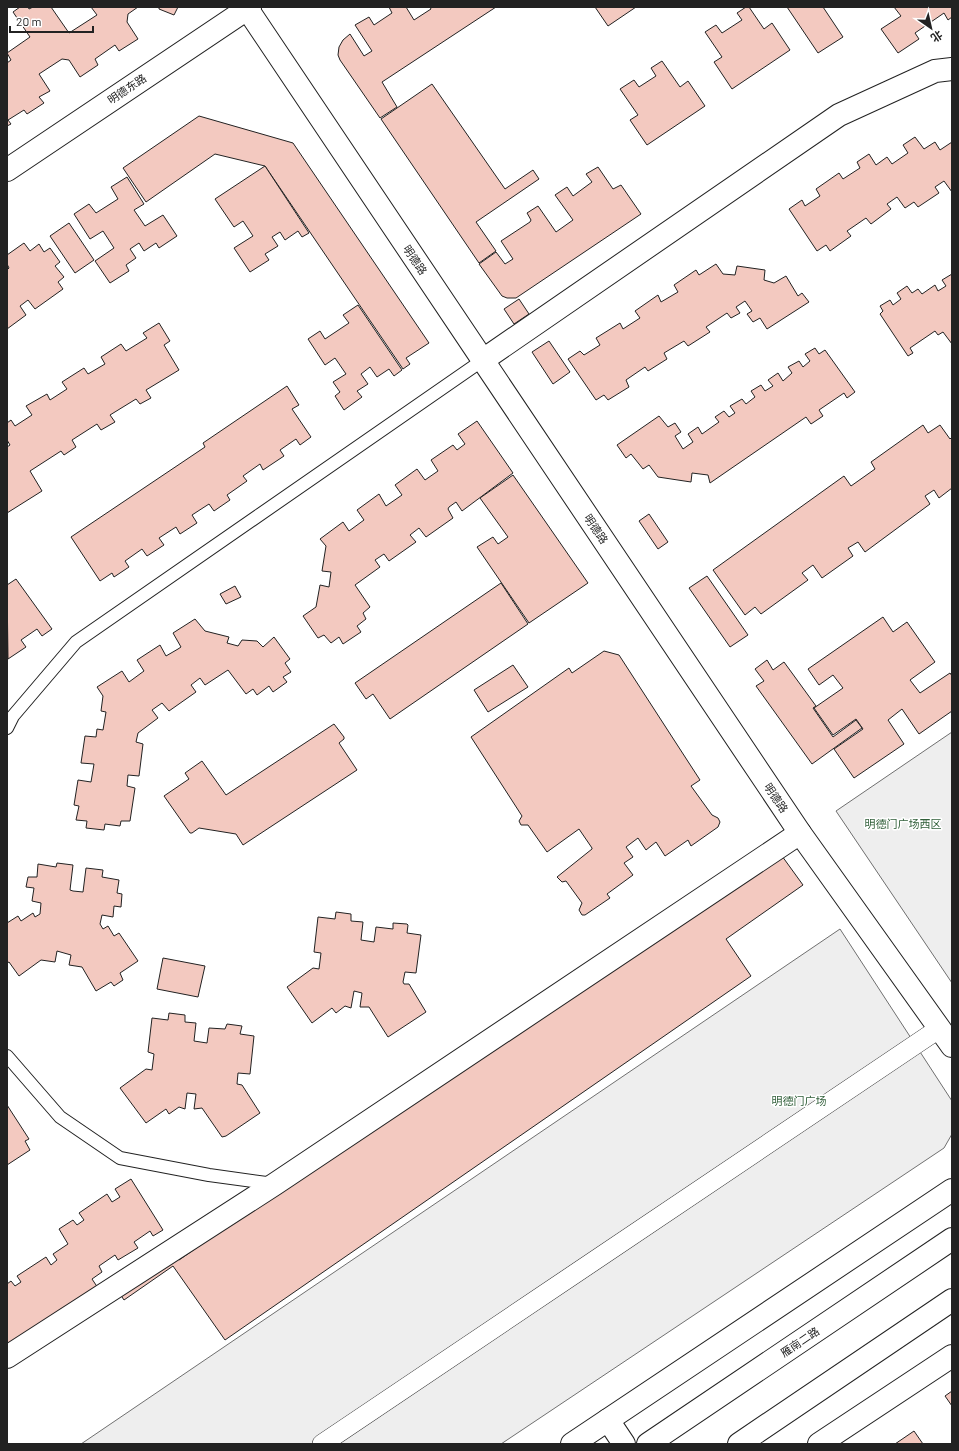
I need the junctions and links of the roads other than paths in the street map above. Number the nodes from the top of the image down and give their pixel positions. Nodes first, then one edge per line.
1 (248, 8) edge
2 (952, 69) edge
3 (7, 170) edge
4 (482, 360) junction
5 (7, 728) edge
6 (800, 833) junction
7 (940, 1028) junction
8 (952, 1046) edge
9 (7, 1056) edge
10 (275, 1184) junction
11 (952, 1190) edge
12 (952, 1239) edge
13 (952, 1300) edge
14 (952, 1356) edge
15 (7, 1357) edge
16 (608, 1420) junction
17 (322, 1444) edge
18 (572, 1444) edge
19 (624, 1444) edge
20 (648, 1444) edge
21 (739, 1444) edge
22 (819, 1444) edge

1 - 3 street, 明德东路
1 - 4 street, 明德路
2 - 4 street
4 - 5 lane
4 - 6 street, 明德路
6 - 7 street, 明德路
6 - 10 street
7 - 8 street, 明德路
7 - 17 street
9 - 10 lane
10 - 15 street
11 - 16 street
12 - 20 street, 雁南二路
13 - 21 street
14 - 22 street
16 - 18 street
16 - 19 street

